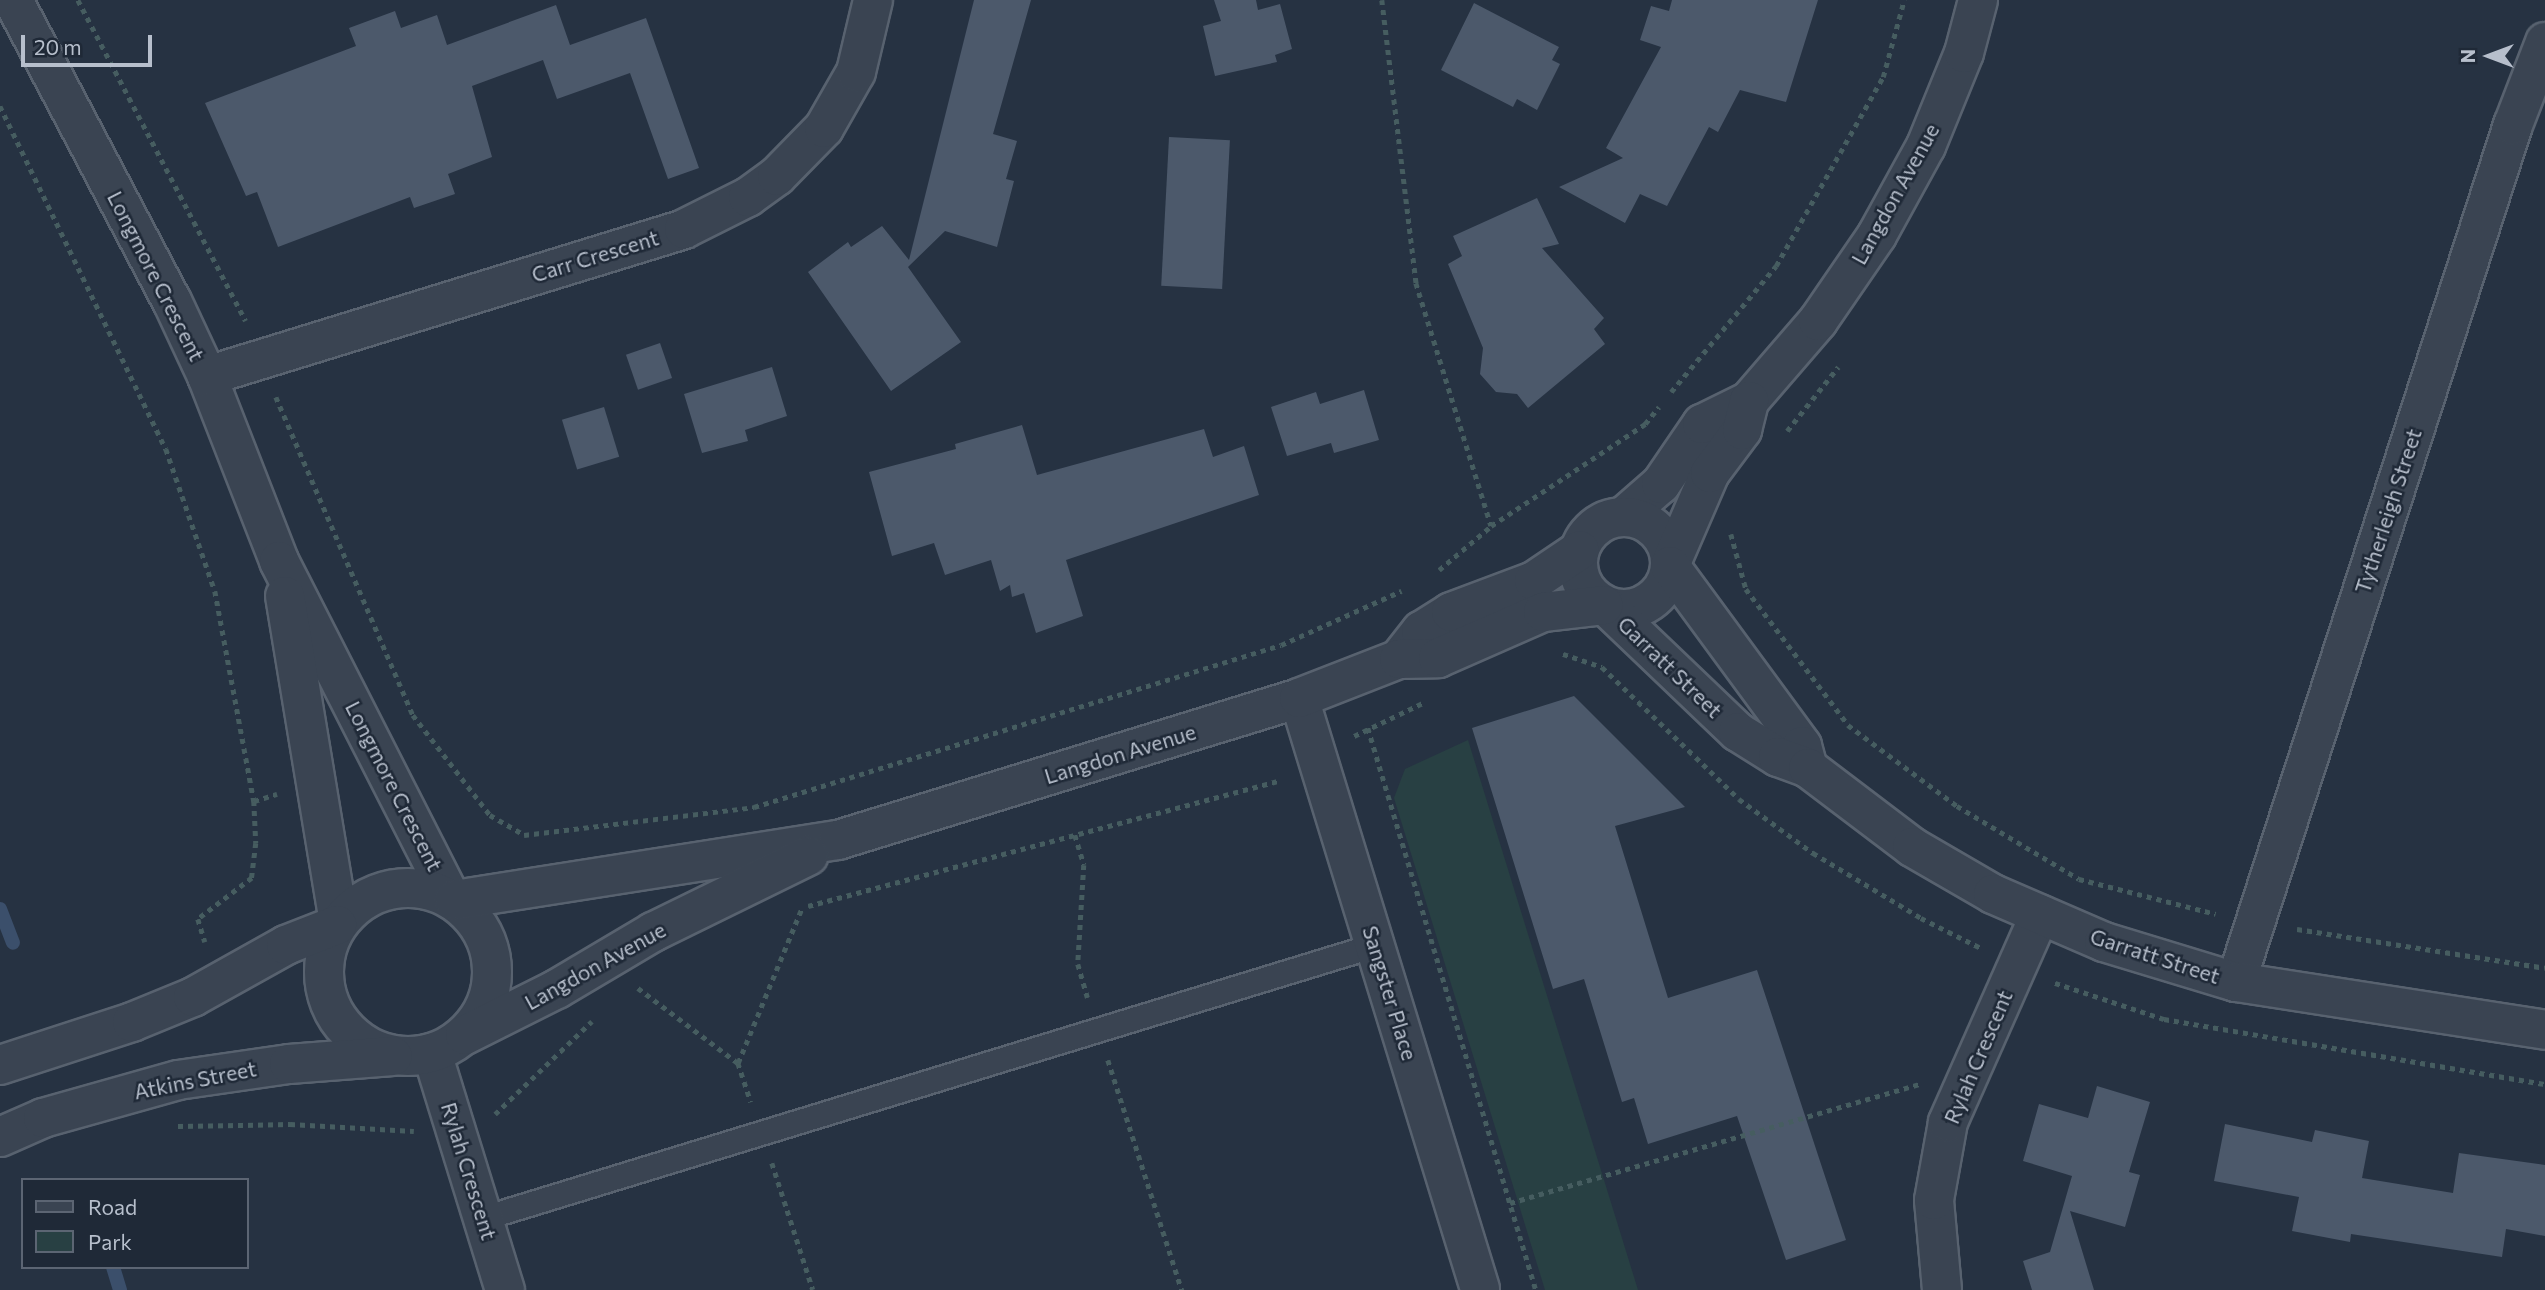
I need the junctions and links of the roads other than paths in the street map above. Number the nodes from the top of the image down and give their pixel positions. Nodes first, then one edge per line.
1 (13, 0) edge
2 (873, 0) edge
3 (1978, 0) edge
4 (2545, 42) edge
5 (207, 376) junction
6 (1749, 401) junction
7 (1623, 517) junction
8 (1580, 550) junction
9 (279, 561) junction
10 (1671, 564) junction
11 (1605, 605) junction
12 (1399, 659) junction
13 (1299, 698) junction
14 (1808, 768) junction
15 (838, 840) junction
16 (452, 899) junction
17 (2040, 914) junction
18 (338, 924) junction
19 (1375, 945) junction
20 (2236, 982) junction
21 (2545, 1030) edge
22 (431, 1048) junction
23 (0, 1065) edge
24 (0, 1137) edge
25 (483, 1218) junction
26 (1480, 1289) edge
27 (505, 1290) edge
28 (1942, 1290) edge

1 - 5 street, Longmore Crescent
2 - 5 street, Carr Crescent
3 - 6 street, Langdon Avenue
4 - 20 street, Tytherleigh Street
5 - 9 street, Longmore Crescent
6 - 7 street, Langdon Avenue
6 - 10 street, Langdon Avenue
7 - 8 street
7 - 10 street
8 - 11 street
8 - 12 street
9 - 16 street, Longmore Crescent
9 - 18 street, Longmore Crescent
10 - 11 street
10 - 14 street
11 - 12 street, Langdon Avenue
11 - 14 street, Garratt Street
12 - 13 street, Langdon Avenue
13 - 15 street, Langdon Avenue
13 - 19 street, Sangster Place
14 - 17 street, Garratt Street
15 - 16 street, Langdon Avenue
15 - 22 street, Langdon Avenue
16 - 18 street
16 - 22 street
17 - 20 street, Garratt Street
17 - 28 street, Rylah Crescent
18 - 22 street
18 - 23 street
19 - 25 lane
19 - 26 street, Sangster Place
20 - 21 street, Garratt Street
22 - 24 street, Atkins Street
22 - 25 street, Rylah Crescent
25 - 27 street, Rylah Crescent

